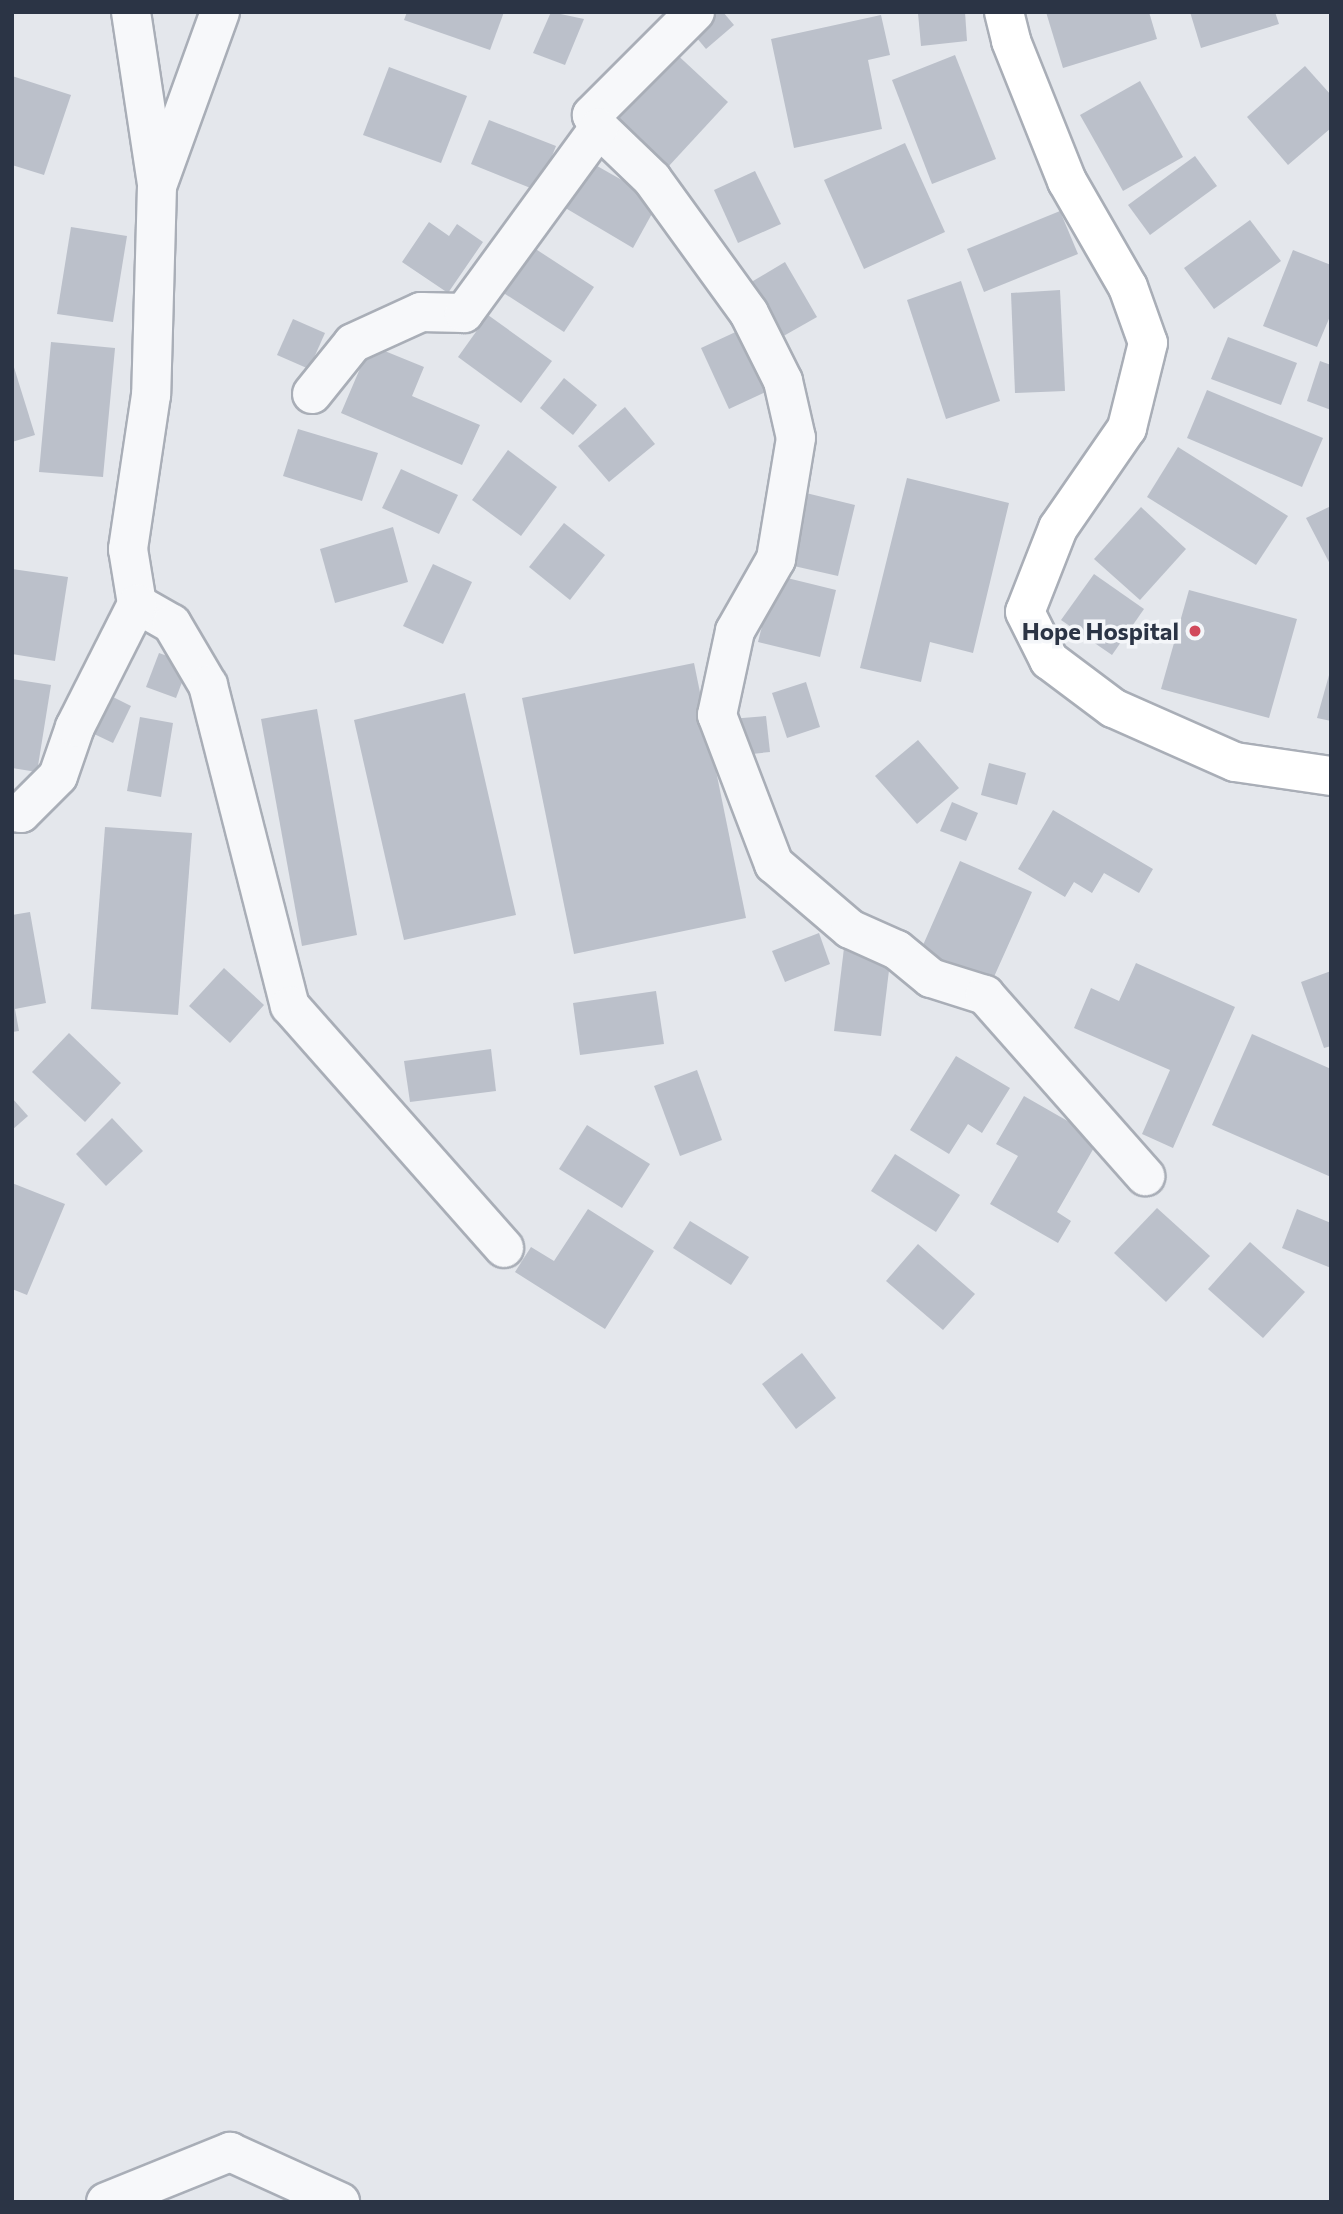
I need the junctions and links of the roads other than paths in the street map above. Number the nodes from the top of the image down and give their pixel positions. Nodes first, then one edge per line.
1 (131, 12) edge
2 (220, 12) edge
3 (695, 12) edge
4 (1004, 12) edge
5 (599, 128) junction
6 (157, 186) junction
7 (312, 394) dead end
8 (137, 604) junction
9 (1331, 776) edge
10 (12, 812) edge
11 (1145, 1177) dead end
12 (504, 1248) dead end
13 (106, 2202) edge
14 (340, 2202) edge

1 - 6 street
2 - 6 street
3 - 5 street
4 - 9 main road
5 - 7 street
5 - 11 street
6 - 8 street
8 - 10 street
8 - 12 street
13 - 14 street

